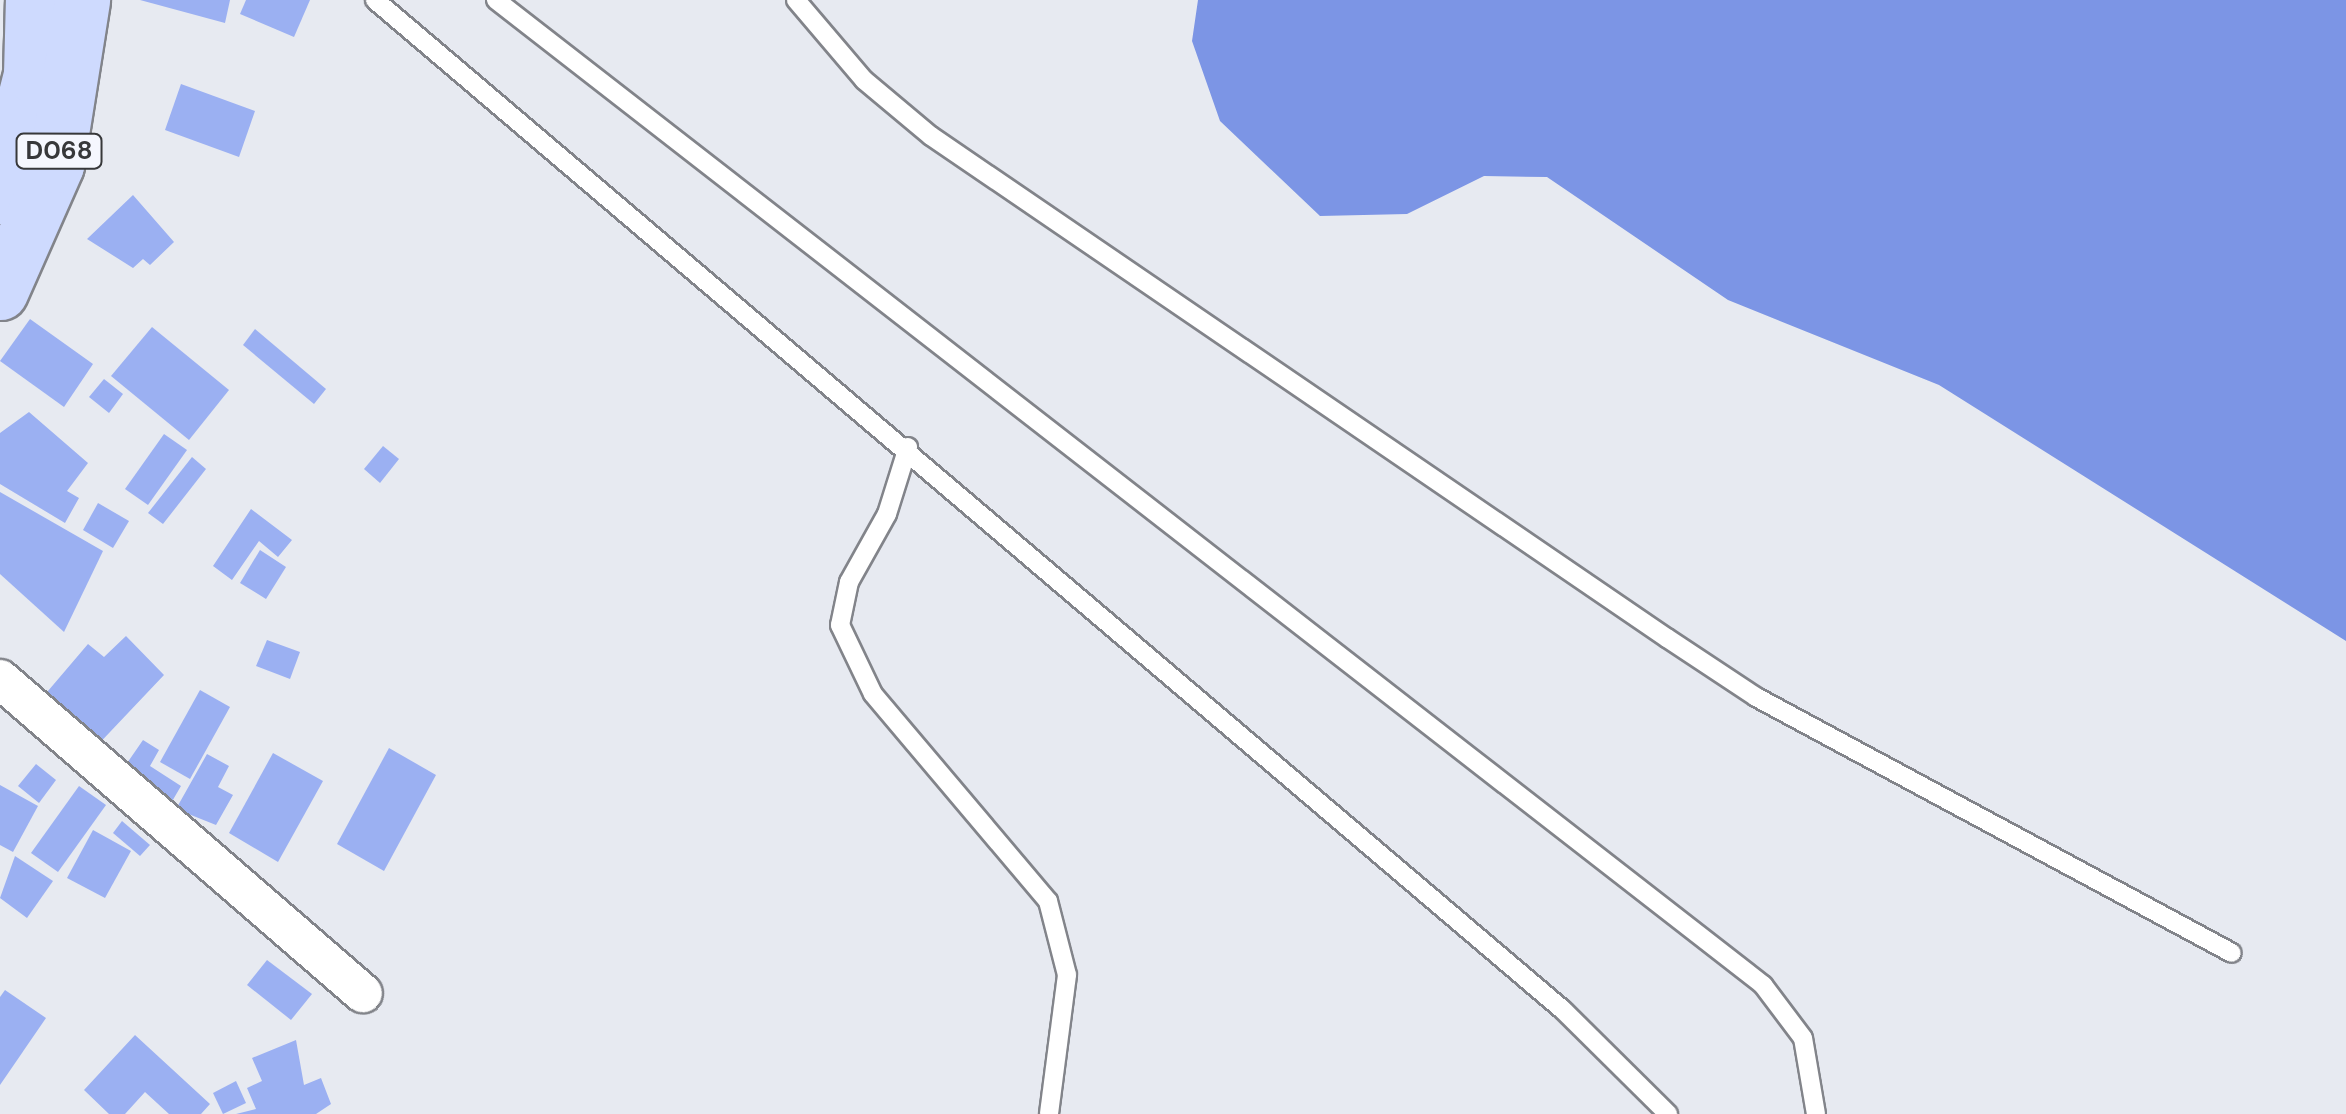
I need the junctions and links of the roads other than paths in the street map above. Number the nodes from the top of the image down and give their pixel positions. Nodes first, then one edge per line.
1 (33, 0) edge
2 (82, 0) edge
3 (375, 0) edge
4 (496, 0) edge
5 (796, 0) edge
6 (6, 162) edge
7 (0, 292) edge
8 (908, 447) junction
9 (0, 679) edge
10 (2232, 954) dead end
11 (363, 993) dead end
12 (1048, 1114) edge
13 (1668, 1114) edge
14 (1816, 1114) edge

1 - 6 main road, D068
2 - 7 main road, D068
3 - 8 lane
4 - 14 lane
5 - 10 lane
8 - 12 lane
8 - 13 lane
9 - 11 street

